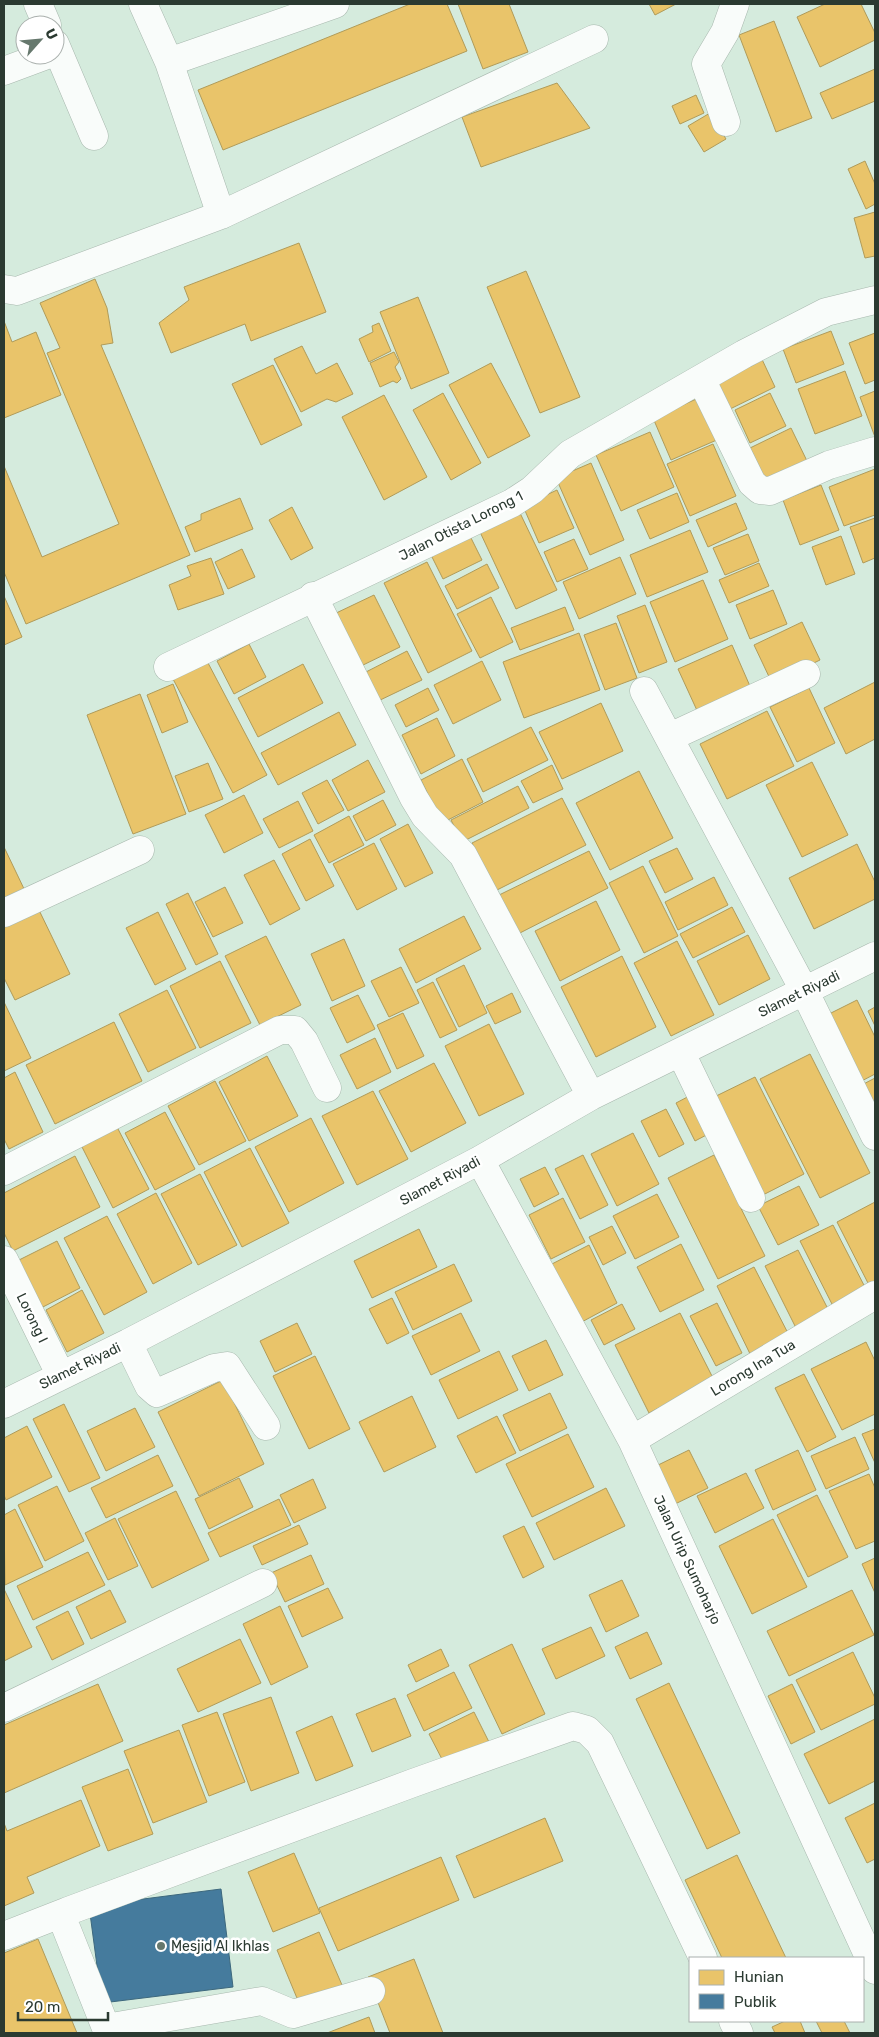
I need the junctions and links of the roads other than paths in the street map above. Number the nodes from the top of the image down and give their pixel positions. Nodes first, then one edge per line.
1 (143, 4) edge
2 (335, 4) edge
3 (735, 4) edge
4 (594, 39) dead end
5 (169, 62) junction
6 (18, 65) edge
7 (61, 65) edge
8 (4, 71) edge
9 (726, 122) dead end
10 (94, 136) dead end
11 (221, 215) junction
12 (4, 289) edge
13 (875, 300) edge
14 (701, 379) junction
15 (875, 451) edge
16 (313, 596) junction
17 (168, 666) dead end
18 (806, 674) dead end
19 (644, 691) dead end
20 (670, 737) junction
21 (140, 850) dead end
22 (4, 913) edge
23 (875, 956) edge
24 (805, 992) junction
25 (681, 1053) junction
26 (327, 1088) dead end
27 (591, 1096) junction
28 (875, 1136) edge
29 (480, 1160) junction
30 (4, 1171) edge
31 (752, 1198) dead end
32 (4, 1260) edge
33 (875, 1295) edge
34 (128, 1343) junction
35 (60, 1376) junction
36 (4, 1404) edge
37 (266, 1426) dead end
38 (632, 1440) junction
39 (263, 1583) dead end
40 (4, 1708) edge
41 (68, 1911) junction
42 (4, 1936) edge
43 (703, 1957) edge
44 (875, 1969) edge
45 (371, 1991) dead end
46 (107, 2031) edge

1 - 5 street
2 - 5 street
3 - 9 street
4 - 11 street
5 - 11 street
6 - 8 street
7 - 10 street
11 - 12 street
13 - 14 street, Jalan Otista Lorong 1
14 - 15 street
14 - 16 street, Jalan Otista Lorong 1
16 - 17 street, Jalan Otista Lorong 1
16 - 27 street
18 - 20 street
19 - 20 street
20 - 24 street
21 - 22 street
23 - 24 street, Slamet Riyadi
24 - 25 street, Slamet Riyadi
24 - 28 street
25 - 27 street, Slamet Riyadi
25 - 31 street
26 - 30 street
27 - 29 street, Slamet Riyadi
29 - 34 street, Slamet Riyadi
29 - 38 street, Jalan Urip Sumoharjo
32 - 35 street, Lorong I
33 - 38 street, Lorong Ina Tua
34 - 35 street, Slamet Riyadi
34 - 37 street
35 - 36 street, Slamet Riyadi
38 - 44 street, Jalan Urip Sumoharjo
39 - 40 street
41 - 42 street
41 - 43 street
41 - 46 street
45 - 46 street

